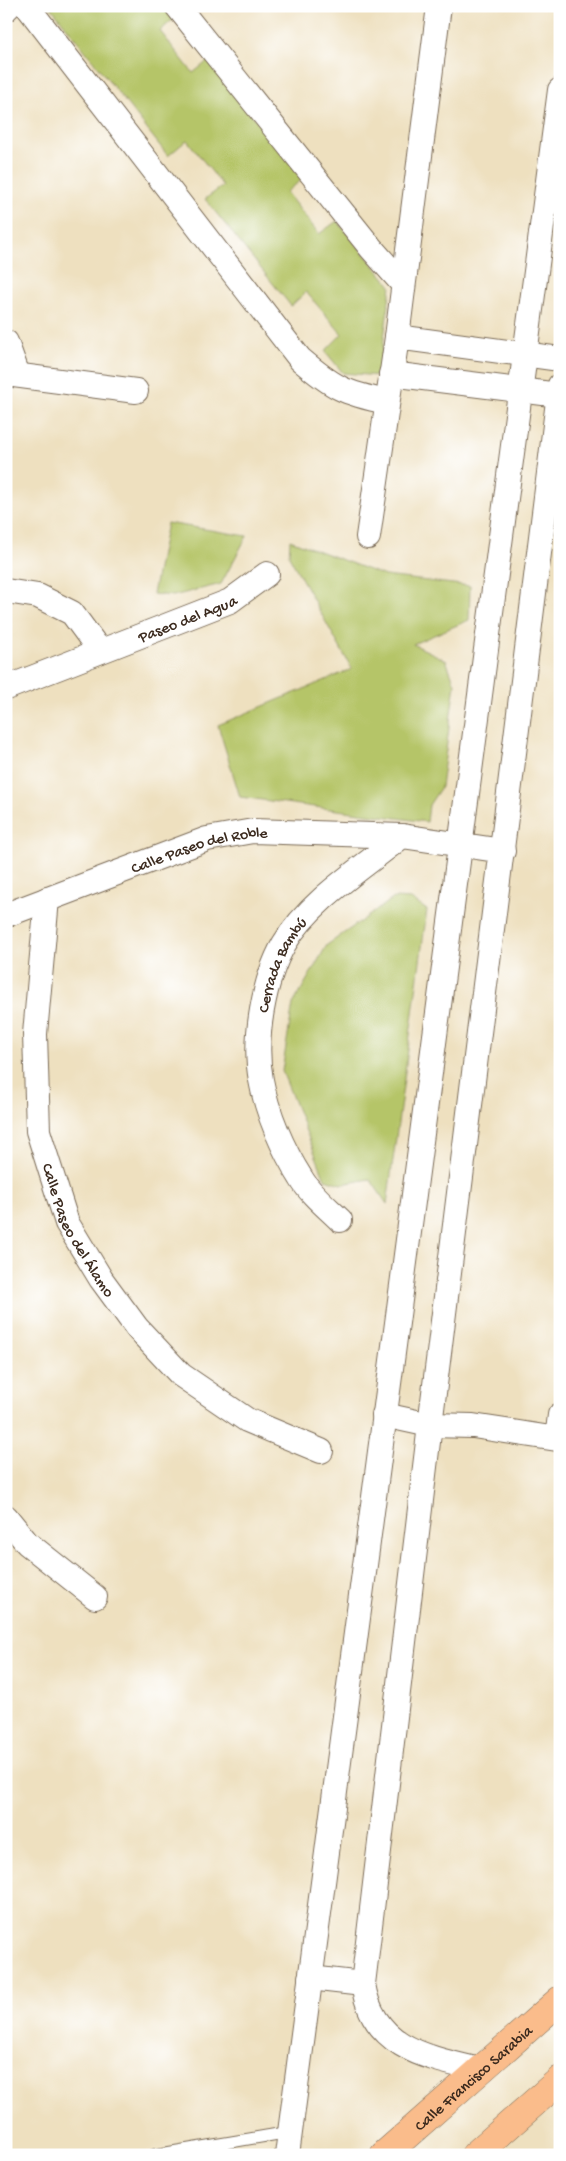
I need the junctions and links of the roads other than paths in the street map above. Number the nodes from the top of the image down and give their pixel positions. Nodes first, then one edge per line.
1 (27, 6) edge
2 (177, 6) edge
3 (439, 6) edge
4 (560, 90) edge
5 (403, 284) junction
6 (397, 338) junction
7 (6, 342) edge
8 (525, 354) junction
9 (560, 359) edge
10 (391, 374) junction
11 (12, 375) edge
12 (520, 390) junction
13 (559, 390) edge
14 (136, 391) dead end
15 (387, 402) junction
16 (368, 538) dead end
17 (267, 574) dead end
18 (6, 591) edge
19 (100, 651) junction
20 (6, 688) edge
21 (402, 836) junction
22 (460, 845) junction
23 (502, 851) junction
24 (47, 899) junction
25 (6, 915) edge
26 (340, 1220) dead end
27 (384, 1415) junction
28 (560, 1415) edge
29 (430, 1425) junction
30 (321, 1451) dead end
31 (6, 1517) edge
32 (17, 1547) edge
33 (96, 1597) dead end
34 (310, 1978) junction
35 (363, 1984) junction
36 (560, 2000) edge
37 (480, 2070) junction
38 (560, 2080) edge
39 (288, 2143) edge
40 (154, 2155) edge
41 (384, 2155) edge
42 (475, 2155) edge

1 - 15 street
2 - 5 street
3 - 5 street
4 - 8 street
5 - 6 street
6 - 8 street
6 - 10 street
7 - 11 street
8 - 9 street
8 - 12 street
10 - 12 street
10 - 15 street
11 - 14 street
12 - 13 street
12 - 22 street
13 - 23 street
15 - 16 street
17 - 19 street, Paseo del Agua
18 - 19 street
19 - 20 street, Paseo del Agua
21 - 22 street
21 - 24 street, Calle Paseo del Roble
21 - 26 street, Cerrada Bambú
22 - 23 street
22 - 27 street
23 - 29 street
24 - 25 street, Calle Paseo del Roble
24 - 30 street, Calle Paseo del Álamo
27 - 29 street
27 - 34 street
28 - 29 street
29 - 35 street
31 - 32 street
32 - 33 street
34 - 35 street
34 - 39 street
35 - 37 street
36 - 37 main road, Calle Francisco Sarabia
37 - 41 main road, Calle Francisco Sarabia
38 - 42 main road
39 - 40 lane

